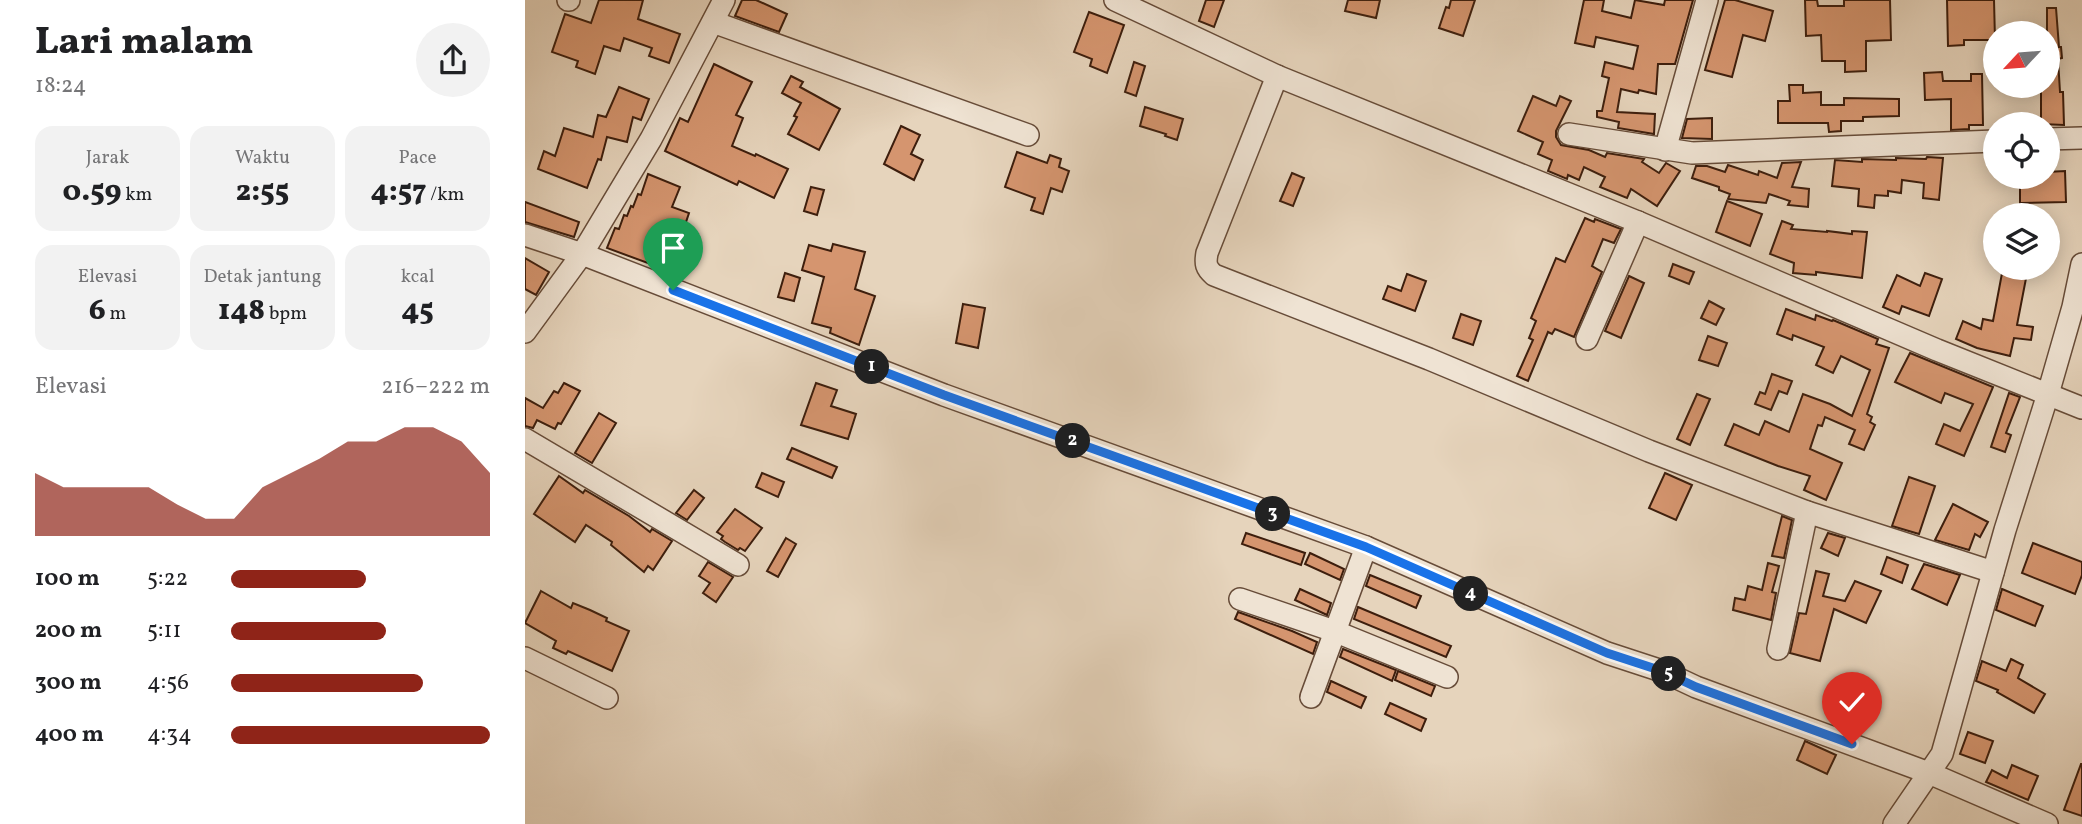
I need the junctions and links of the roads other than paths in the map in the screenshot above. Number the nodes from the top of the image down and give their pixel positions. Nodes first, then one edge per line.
1 (724, 0) edge
2 (1707, 0) edge
3 (1119, 1) edge
4 (713, 22) junction
5 (1277, 76) junction
6 (1569, 134) dead end
7 (1028, 135) dead end
8 (2082, 138) edge
9 (2060, 139) edge
10 (1983, 141) edge
11 (1665, 150) junction
12 (1638, 222) junction
13 (525, 235) edge
14 (582, 254) junction
15 (2082, 264) edge
16 (525, 332) edge
17 (1587, 339) dead end
18 (2048, 394) junction
19 (2082, 408) edge
20 (525, 439) edge
21 (1807, 512) junction
22 (1366, 547) junction
23 (738, 565) dead end
24 (1993, 572) junction
25 (1240, 599) dead end
26 (1334, 631) junction
27 (1778, 649) dead end
28 (525, 658) edge
29 (1447, 677) dead end
30 (1311, 697) dead end
31 (607, 698) dead end
32 (1929, 773) junction
33 (1894, 824) edge
34 (2047, 824) edge

1 - 4 street
2 - 11 street
3 - 5 street
4 - 7 street
4 - 14 street
5 - 12 street
5 - 21 street
6 - 11 street
8 - 9 street
10 - 11 street
12 - 17 street
12 - 18 street
13 - 14 street
14 - 16 street
14 - 22 street
15 - 18 street
18 - 19 street
18 - 24 street
20 - 23 street
21 - 24 street
21 - 27 street
22 - 26 street
22 - 32 street
24 - 32 street
25 - 26 street
26 - 29 street
26 - 30 street
28 - 31 street
32 - 33 street
32 - 34 street

